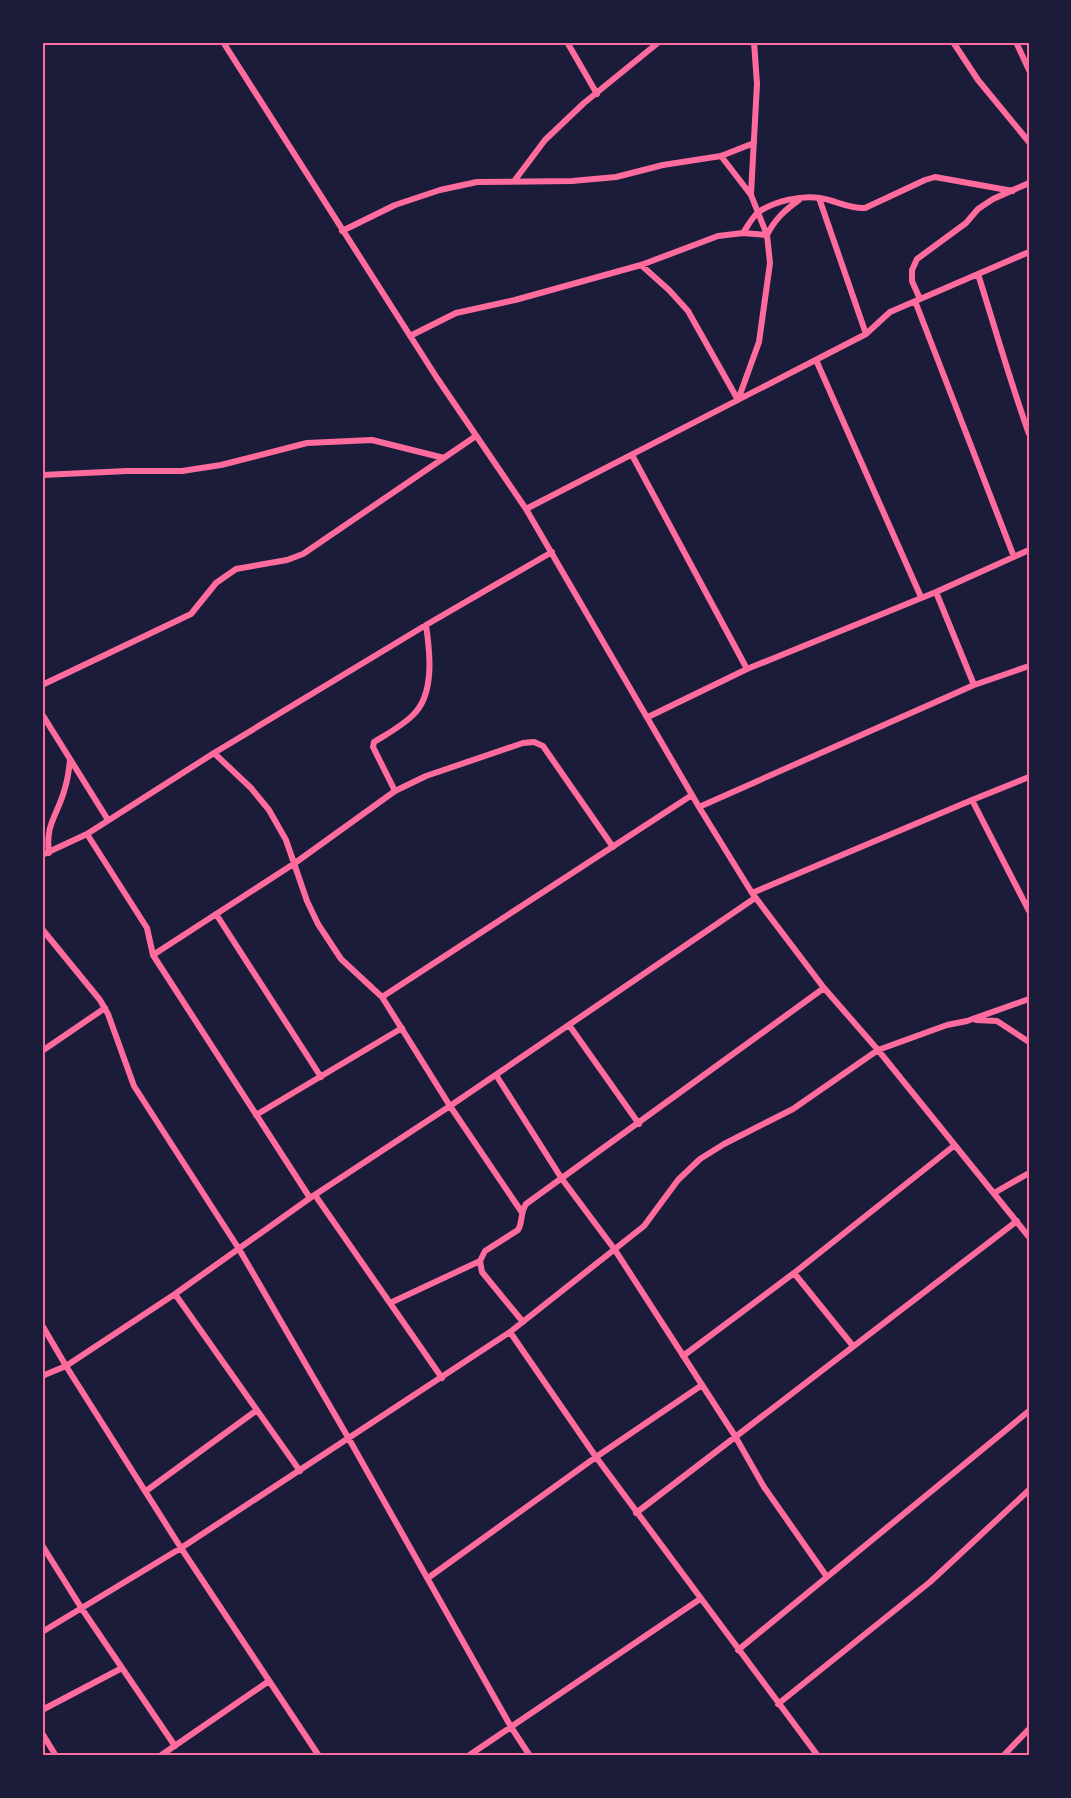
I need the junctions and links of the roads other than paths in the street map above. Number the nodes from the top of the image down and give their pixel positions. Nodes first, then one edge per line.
1 (223, 42) edge
2 (567, 42) edge
3 (659, 42) edge
4 (754, 42) edge
5 (953, 42) edge
6 (1016, 42) edge
7 (1029, 70) edge
8 (597, 94) junction
9 (1029, 142) edge
10 (754, 143) junction
11 (721, 156) junction
12 (515, 180) junction
13 (1029, 183) edge
14 (1013, 191) junction
15 (751, 195) junction
16 (802, 198) junction
17 (819, 198) junction
18 (759, 212) junction
19 (342, 231) junction
20 (743, 233) junction
21 (768, 235) junction
22 (1029, 252) edge
23 (640, 266) junction
24 (978, 274) junction
25 (917, 300) junction
26 (866, 334) junction
27 (410, 336) junction
28 (816, 360) junction
29 (738, 400) junction
30 (1029, 434) edge
31 (477, 436) junction
32 (632, 455) junction
33 (444, 458) junction
34 (42, 475) edge
35 (526, 509) junction
36 (1029, 550) edge
37 (552, 552) junction
38 (1014, 557) junction
39 (936, 592) junction
40 (921, 597) junction
41 (426, 625) junction
42 (1029, 666) edge
43 (747, 669) junction
44 (42, 685) edge
45 (974, 685) junction
46 (42, 714) edge
47 (648, 717) junction
48 (214, 753) junction
49 (70, 760) junction
50 (1029, 777) edge
51 (395, 790) junction
52 (692, 795) junction
53 (972, 800) junction
54 (699, 807) junction
55 (108, 820) junction
56 (87, 834) junction
57 (613, 847) junction
58 (46, 854) edge
59 (295, 862) junction
60 (753, 895) junction
61 (1029, 911) edge
62 (216, 914) junction
63 (43, 932) edge
64 (153, 955) junction
65 (824, 988) junction
66 (382, 997) junction
67 (1029, 999) edge
68 (105, 1008) junction
69 (967, 1021) junction
70 (568, 1025) junction
71 (402, 1028) junction
72 (1029, 1042) edge
73 (878, 1050) junction
74 (42, 1051) edge
75 (496, 1075) junction
76 (321, 1077) junction
77 (450, 1106) junction
78 (256, 1115) junction
79 (639, 1124) junction
80 (955, 1145) junction
81 (1029, 1173) edge
82 (562, 1179) junction
83 (994, 1193) junction
84 (313, 1197) junction
85 (521, 1211) junction
86 (1017, 1221) junction
87 (1029, 1237) edge
88 (239, 1249) junction
89 (615, 1250) junction
90 (480, 1261) junction
91 (794, 1273) junction
92 (175, 1294) junction
93 (390, 1303) junction
94 (523, 1322) junction
95 (42, 1325) edge
96 (510, 1332) junction
97 (853, 1346) junction
98 (683, 1356) junction
99 (66, 1366) junction
100 (42, 1376) edge
101 (442, 1378) junction
102 (702, 1385) junction
103 (257, 1410) junction
104 (1029, 1411) edge
105 (735, 1436) junction
106 (349, 1439) junction
107 (596, 1457) junction
108 (300, 1471) junction
109 (1029, 1490) edge
110 (146, 1491) junction
111 (636, 1513) junction
112 (42, 1545) edge
113 (181, 1548) junction
114 (827, 1577) junction
115 (428, 1578) junction
116 (700, 1599) junction
117 (82, 1609) junction
118 (42, 1632) edge
119 (738, 1650) junction
120 (122, 1668) junction
121 (269, 1681) junction
122 (778, 1704) junction
123 (42, 1710) edge
124 (511, 1727) junction
125 (1029, 1729) edge
126 (42, 1733) edge
127 (175, 1746) junction
128 (1007, 1755) edge
129 (56, 1756) edge
130 (160, 1756) edge
131 (320, 1756) edge
132 (468, 1756) edge
133 (530, 1756) edge
134 (819, 1756) edge

1 - 19 street
2 - 8 street
3 - 8 street
4 - 10 street
5 - 9 street
6 - 7 street
8 - 12 street
10 - 11 street
10 - 15 street
11 - 12 street
11 - 15 street
12 - 19 street
13 - 14 street
14 - 17 street
14 - 25 street
15 - 18 street
16 - 17 street
16 - 18 street
16 - 21 street
17 - 26 street
18 - 20 street
18 - 21 street
19 - 27 street
20 - 21 street
20 - 23 street
21 - 29 street
22 - 24 street
23 - 27 street
23 - 29 street
24 - 25 street
24 - 30 street
25 - 26 street
25 - 38 street
26 - 28 street
27 - 31 street
28 - 29 street
28 - 40 street
29 - 32 street
31 - 33 street
31 - 35 street
32 - 35 street
32 - 43 street
33 - 34 street
33 - 44 street
35 - 37 street
36 - 38 street
37 - 41 street
37 - 47 street
38 - 39 street
39 - 40 street
39 - 45 street
40 - 43 street
41 - 48 street
41 - 51 street
42 - 45 street
43 - 47 street
45 - 54 street
46 - 49 street
47 - 52 street
48 - 55 street
48 - 59 street
49 - 55 street
49 - 58 street
50 - 53 street
51 - 57 street
51 - 59 street
52 - 54 street
52 - 57 street
53 - 60 street
53 - 61 street
54 - 60 street
55 - 56 street
56 - 58 street
56 - 64 street
57 - 66 street
59 - 62 street
59 - 66 street
60 - 65 street
60 - 70 street
62 - 64 street
62 - 76 street
63 - 68 street
64 - 78 street
65 - 73 street
65 - 79 street
66 - 71 street
67 - 69 street
68 - 74 street
68 - 88 street
69 - 72 street
69 - 73 street
70 - 75 street
70 - 79 street
71 - 76 street
71 - 77 street
73 - 80 street
73 - 89 street
75 - 77 street
75 - 82 street
76 - 78 street
77 - 84 street
77 - 85 street
78 - 84 street
79 - 82 street
80 - 83 street
80 - 91 street
81 - 83 street
82 - 85 street
82 - 89 street
83 - 86 street
84 - 88 street
84 - 93 street
85 - 90 street
86 - 87 street
86 - 97 street
88 - 92 street
88 - 106 street
89 - 94 street
89 - 98 street
90 - 93 street
90 - 94 street
91 - 97 street
91 - 98 street
92 - 99 street
92 - 103 street
93 - 101 street
94 - 96 street
95 - 99 street
96 - 101 street
96 - 107 street
97 - 105 street
98 - 102 street
99 - 100 street
99 - 110 street
101 - 106 street
102 - 105 street
102 - 107 street
103 - 108 street
103 - 110 street
104 - 114 street
105 - 111 street
105 - 114 street
106 - 108 street
106 - 115 street
107 - 111 street
107 - 115 street
108 - 113 street
109 - 122 street
110 - 113 street
111 - 116 street
112 - 117 street
113 - 117 street
113 - 121 street
114 - 119 street
115 - 124 street
116 - 119 street
116 - 124 street
117 - 118 street
117 - 120 street
119 - 122 street
120 - 123 street
120 - 127 street
121 - 127 street
121 - 131 street
122 - 134 street
124 - 132 street
124 - 133 street
125 - 128 street
126 - 129 street
127 - 130 street

